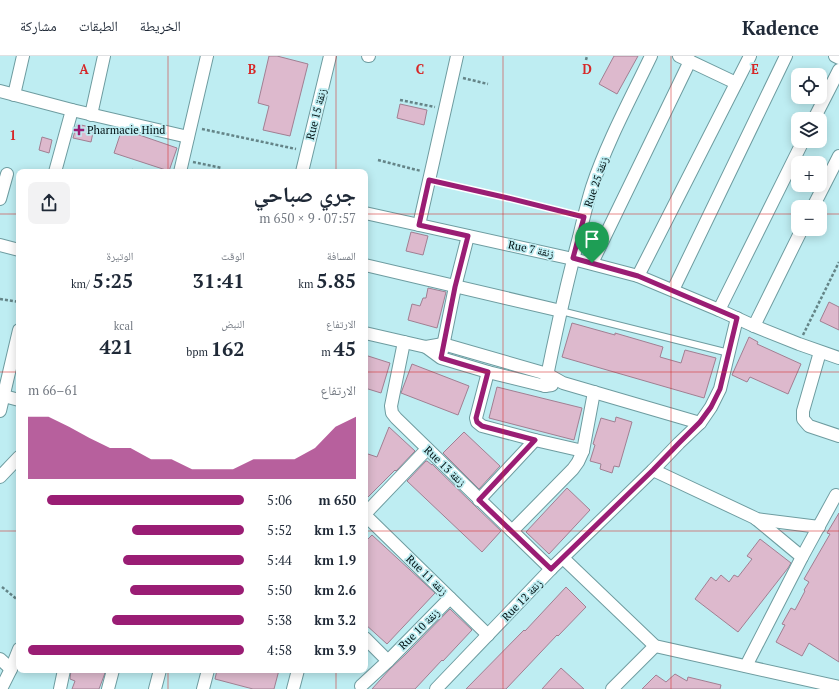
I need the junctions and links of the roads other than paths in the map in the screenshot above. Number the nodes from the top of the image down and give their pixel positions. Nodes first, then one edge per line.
1 (23, 56) edge
2 (104, 56) edge
3 (207, 56) edge
4 (330, 56) edge
5 (457, 56) edge
6 (651, 56) edge
7 (750, 56) edge
8 (786, 56) edge
9 (835, 56) edge
10 (684, 58) edge
11 (839, 58) edge
12 (839, 70) edge
13 (736, 83) junction
14 (0, 91) edge
15 (14, 95) junction
16 (72, 110) junction
17 (818, 112) edge
18 (91, 115) junction
19 (190, 132) junction
20 (799, 148) edge
21 (839, 156) edge
22 (56, 169) edge
23 (181, 169) edge
24 (303, 169) edge
25 (7, 174) dead end
26 (0, 199) edge
27 (817, 200) edge
28 (368, 214) edge
29 (419, 225) junction
30 (468, 236) junction
31 (799, 236) edge
32 (0, 245) edge
33 (16, 249) edge
34 (573, 258) junction
35 (592, 263) junction
36 (368, 266) edge
37 (638, 276) junction
38 (455, 287) junction
39 (673, 290) junction
40 (718, 310) junction
41 (561, 311) junction
42 (737, 318) junction
43 (754, 326) junction
44 (368, 334) edge
45 (404, 342) junction
46 (16, 343) edge
47 (443, 344) junction
48 (426, 347) junction
49 (820, 352) junction
50 (729, 353) junction
51 (441, 358) junction
52 (839, 358) edge
53 (488, 372) junction
54 (546, 380) junction
55 (594, 392) junction
56 (4, 396) junction
57 (16, 399) edge
58 (0, 411) edge
59 (700, 422) junction
60 (839, 436) edge
61 (535, 440) junction
62 (427, 449) junction
63 (583, 451) junction
64 (16, 459) edge
65 (653, 470) junction
66 (0, 477) edge
67 (836, 495) dead end
68 (479, 500) junction
69 (368, 511) edge
70 (368, 517) edge
71 (755, 518) junction
72 (819, 527) junction
73 (512, 531) junction
74 (802, 557) junction
75 (563, 558) junction
76 (551, 569) junction
77 (450, 598) junction
78 (488, 635) junction
79 (368, 641) edge
80 (655, 646) junction
81 (16, 656) edge
82 (0, 659) edge
83 (388, 660) junction
84 (746, 666) junction
85 (11, 669) junction
86 (63, 673) edge
87 (113, 673) edge
88 (159, 673) edge
89 (207, 673) edge
90 (297, 673) edge
91 (361, 686) dead end
92 (839, 687) edge
93 (112, 688) edge
94 (1, 689) edge
95 (60, 689) edge
96 (155, 689) edge
97 (203, 689) edge
98 (293, 689) edge
99 (436, 689) edge
100 (612, 689) edge

1 - 15 street
2 - 18 street
3 - 19 street
4 - 24 street, Rue 15 زنقة
5 - 29 street
6 - 34 street, Rue 25 زنقة
7 - 13 street
8 - 39 street
9 - 11 street
10 - 13 street
10 - 35 street
12 - 17 street
13 - 37 street
14 - 15 street
15 - 16 street
16 - 18 street
16 - 22 street
18 - 19 street
19 - 23 street
20 - 40 street
21 - 27 street
25 - 26 street
28 - 29 street, Rue 7 زنقة
29 - 30 street, Rue 7 زنقة
30 - 34 street, Rue 7 زنقة
30 - 38 street
31 - 43 street
32 - 33 street
34 - 35 street, Rue 7 زنقة
34 - 41 street, Rue 25 زنقة
35 - 37 street, Rue 7 زنقة
36 - 38 street
37 - 39 street, Rue 7 زنقة
38 - 41 street
38 - 47 street
39 - 40 street, Rue 7 زنقة
40 - 42 street, Rue 7 زنقة
41 - 50 lane
41 - 54 street, Rue 25 زنقة
42 - 43 street, Rue 7 زنقة
42 - 50 street, Rue 12 زنقة
43 - 49 street, Rue 7 زنقة
44 - 45 street
45 - 48 street
45 - 62 street, Rue 13 زنقة
46 - 56 street
47 - 48 street
47 - 51 street
47 - 54 street
48 - 51 street
49 - 52 street, Rue 7 زنقة
49 - 60 street
50 - 59 street, Rue 12 زنقة
51 - 53 street
53 - 54 street
53 - 61 street
54 - 55 street
55 - 59 street
55 - 63 street
56 - 57 street
56 - 58 street
59 - 65 street, Rue 12 زنقة
61 - 63 street
61 - 68 street
62 - 68 street, Rue 13 زنقة
62 - 69 street
63 - 73 street
64 - 66 street
65 - 71 street
65 - 75 street, Rue 12 زنقة
67 - 72 street
68 - 73 street, Rue 13 زنقة
70 - 77 street, Rue 11 زنقة
71 - 72 street
71 - 74 street
72 - 74 street
73 - 76 street, Rue 13 زنقة
74 - 84 street
75 - 76 street, Rue 12 زنقة
75 - 80 street
76 - 78 street, Rue 12 زنقة
77 - 78 street, Rue 11 زنقة
77 - 83 street, Rue 10 زنقة
78 - 99 street, Rue 12 زنقة
79 - 83 street
80 - 84 street
80 - 100 street
81 - 85 street
82 - 85 street
83 - 91 street, Rue 10 زنقة
84 - 92 street
85 - 94 street
86 - 95 street
87 - 93 street
88 - 96 street
89 - 97 street
90 - 98 street

